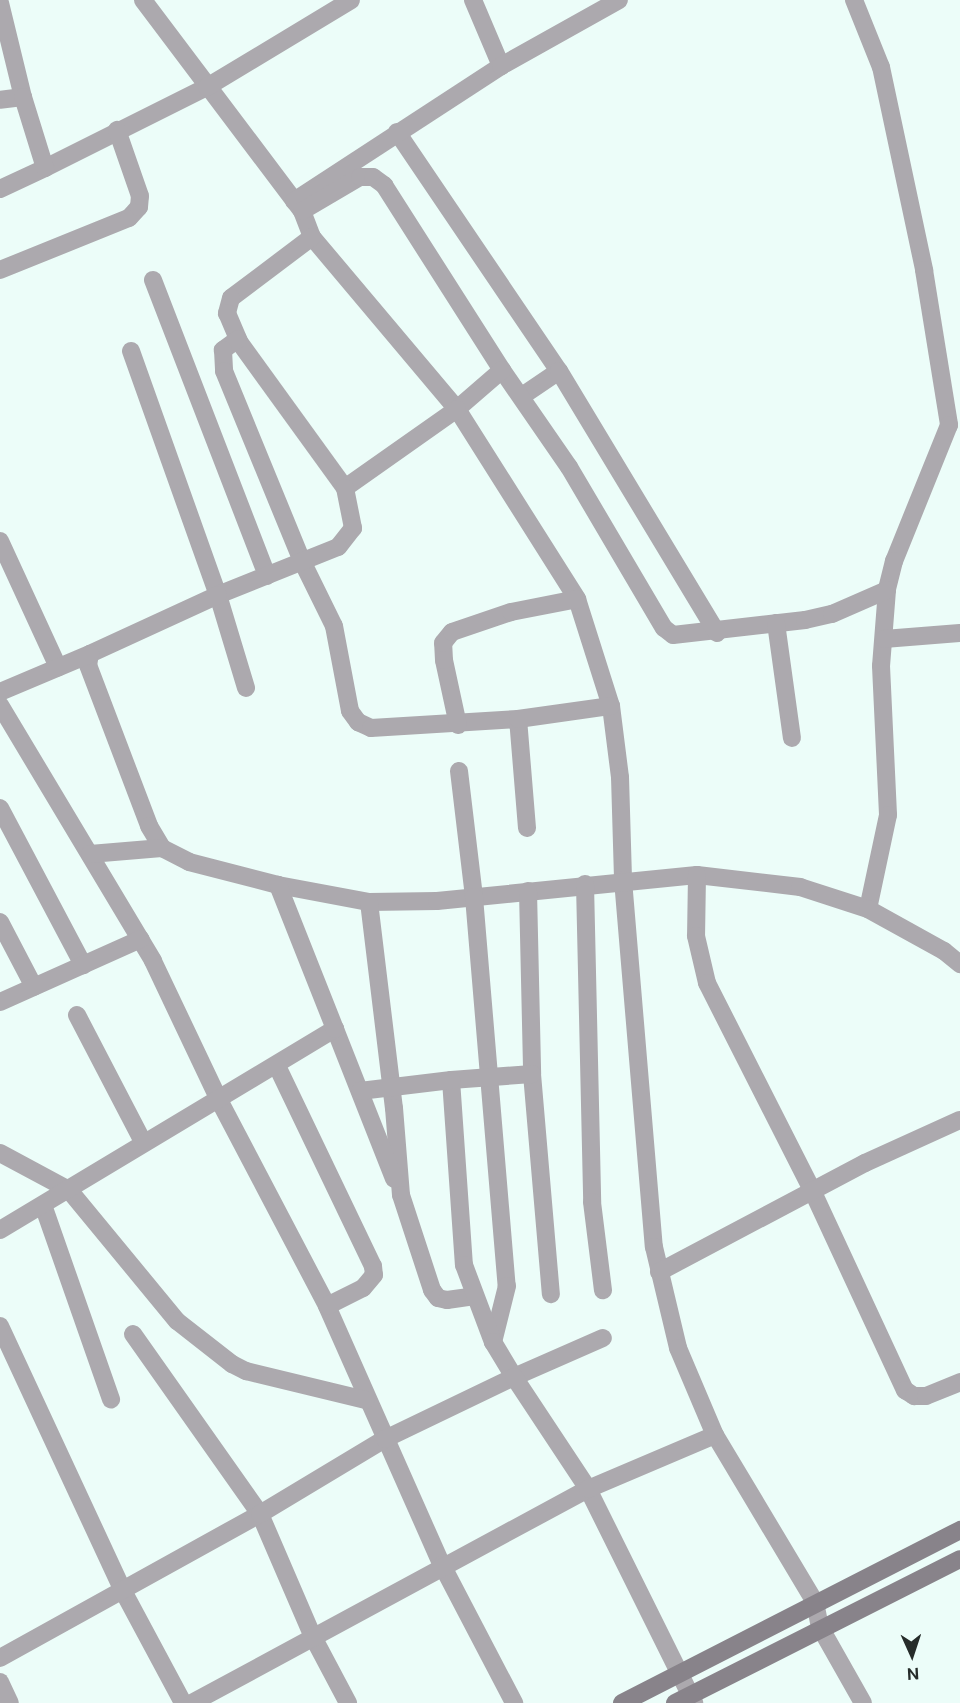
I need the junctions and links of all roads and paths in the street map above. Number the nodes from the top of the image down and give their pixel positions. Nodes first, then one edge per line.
1 (143, 0) edge
2 (351, 0) edge
3 (473, 0) edge
4 (619, 0) edge
5 (854, 0) edge
6 (0, 3) edge
7 (501, 66) junction
8 (207, 87) junction
9 (23, 97) junction
10 (0, 100) edge
11 (117, 130) junction
12 (397, 132) junction
13 (45, 168) junction
14 (0, 189) edge
15 (298, 206) junction
16 (312, 237) junction
17 (0, 270) edge
18 (153, 280) dead end
19 (238, 339) junction
20 (131, 351) dead end
21 (502, 370) junction
22 (559, 371) junction
23 (522, 396) junction
24 (457, 409) junction
25 (345, 488) junction
26 (0, 541) edge
27 (302, 561) junction
28 (267, 576) junction
29 (887, 590) junction
30 (218, 595) junction
31 (577, 599) junction
32 (776, 623) junction
33 (717, 633) junction
34 (960, 633) edge
35 (884, 639) junction
36 (90, 654) junction
37 (58, 667) junction
38 (246, 688) dead end
39 (0, 692) edge
40 (0, 705) edge
41 (610, 706) junction
42 (518, 719) junction
43 (458, 725) junction
44 (792, 738) dead end
45 (459, 771) dead end
46 (0, 808) edge
47 (526, 828) dead end
48 (162, 848) junction
49 (90, 854) junction
50 (697, 874) junction
51 (623, 880) junction
52 (585, 884) junction
53 (278, 885) junction
54 (528, 891) junction
55 (474, 897) junction
56 (369, 902) junction
57 (868, 909) junction
58 (0, 922) edge
59 (141, 939) junction
60 (960, 964) edge
61 (83, 965) junction
62 (34, 987) junction
63 (0, 1002) edge
64 (76, 1015) dead end
65 (335, 1029) junction
66 (277, 1066) junction
67 (488, 1074) junction
68 (532, 1074) junction
69 (451, 1080) junction
70 (392, 1086) junction
71 (360, 1091) junction
72 (219, 1100) junction
73 (960, 1120) edge
74 (143, 1142) junction
75 (0, 1153) edge
76 (69, 1190) junction
77 (812, 1190) junction
78 (401, 1195) junction
79 (43, 1205) junction
80 (0, 1230) edge
81 (659, 1272) junction
82 (603, 1290) dead end
83 (551, 1294) dead end
84 (475, 1296) junction
85 (327, 1306) junction
86 (0, 1326) edge
87 (133, 1334) dead end
88 (603, 1338) dead end
89 (493, 1342) junction
90 (514, 1377) junction
91 (960, 1382) edge
92 (111, 1399) dead end
93 (366, 1400) junction
94 (716, 1435) junction
95 (385, 1439) junction
96 (588, 1489) junction
97 (260, 1514) junction
98 (960, 1530) edge
99 (960, 1560) edge
100 (442, 1565) junction
101 (123, 1589) junction
102 (815, 1602) junction
103 (819, 1627) junction
104 (312, 1635) junction
105 (0, 1658) edge
106 (678, 1673) junction
107 (0, 1682) edge
108 (686, 1700) edge
109 (10, 1703) edge
110 (183, 1703) edge
111 (192, 1703) edge
112 (348, 1703) edge
113 (514, 1703) edge
114 (622, 1703) edge
115 (863, 1703) edge

1 - 8 street
2 - 8 street
3 - 7 street
4 - 7 street
5 - 29 street
6 - 9 street
7 - 12 street
8 - 11 street
8 - 15 street
9 - 10 street
9 - 13 street
11 - 13 street
11 - 17 street
12 - 15 street
12 - 22 street
13 - 14 street
15 - 16 street
15 - 21 street
16 - 19 street
16 - 24 street
18 - 28 street
19 - 25 street
19 - 27 street
20 - 30 street
21 - 23 street
21 - 24 street
22 - 23 street
22 - 33 street
23 - 33 street
24 - 25 street
24 - 31 street
25 - 27 street
26 - 37 street
27 - 28 street
27 - 43 street
28 - 30 street
29 - 32 street
29 - 35 street
30 - 36 street
30 - 38 street
31 - 41 street
31 - 43 street
32 - 33 street
32 - 44 street
34 - 35 street
35 - 57 street
36 - 37 street
36 - 48 street
37 - 39 street
40 - 49 street
41 - 42 street
41 - 51 street
42 - 43 street
42 - 47 street
45 - 55 street
46 - 61 street
48 - 49 street
48 - 53 street
49 - 59 street
50 - 51 street
50 - 57 street
50 - 77 street
51 - 52 street
51 - 81 street
52 - 54 street
52 - 82 street
53 - 56 street
53 - 65 street
54 - 55 street
54 - 68 street
55 - 56 street
55 - 67 street
56 - 70 street
57 - 60 street
58 - 62 street
59 - 61 street
59 - 72 street
61 - 62 street
62 - 63 street
64 - 74 street
65 - 66 street
65 - 71 street
66 - 72 street
66 - 85 street
67 - 68 street
67 - 69 street
67 - 89 street
68 - 83 street
69 - 70 street
69 - 84 street
70 - 71 street
70 - 78 street
71 - 78 street
72 - 74 street
72 - 85 street
73 - 77 street
74 - 76 street
75 - 76 street
76 - 79 street
76 - 93 street
77 - 81 street
77 - 91 street
78 - 84 street
79 - 80 street
79 - 92 street
81 - 94 street
84 - 89 street
85 - 93 street
86 - 101 street
87 - 97 street
88 - 90 street
89 - 90 street
90 - 95 street
90 - 96 street
93 - 95 street
94 - 96 street
94 - 102 street
95 - 97 street
95 - 100 street
96 - 100 street
96 - 106 street
97 - 101 street
97 - 104 street
98 - 102 street
99 - 103 street
100 - 104 street
100 - 113 street
101 - 105 street
101 - 110 street
102 - 103 street
102 - 106 street
103 - 108 street
103 - 115 street
104 - 111 street
104 - 112 street
106 - 108 street
106 - 114 street
107 - 109 street

